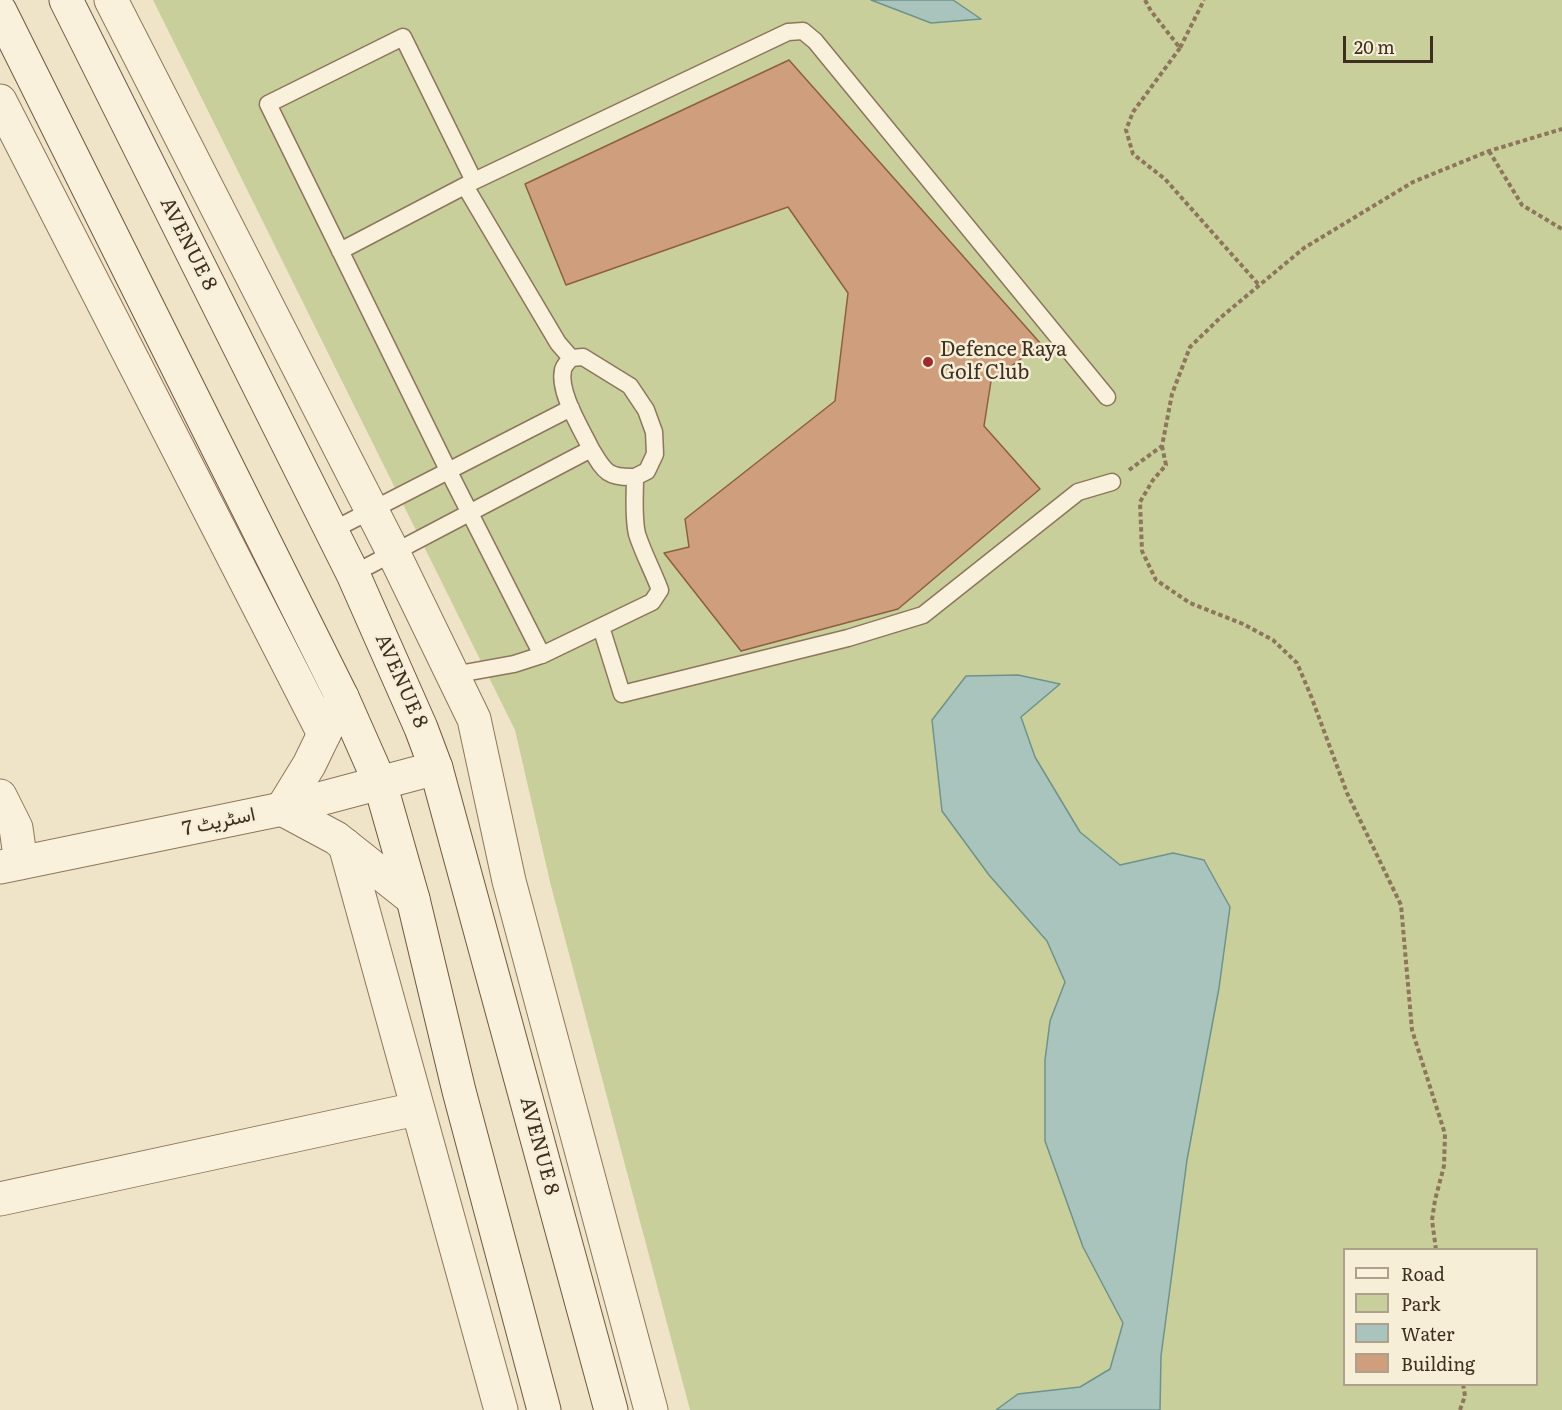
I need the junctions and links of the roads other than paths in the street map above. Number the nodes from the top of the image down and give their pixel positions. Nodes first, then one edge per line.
1 (111, 0) edge
2 (75, 3) edge
3 (0, 11) edge
4 (0, 101) edge
5 (470, 183) junction
6 (340, 251) junction
7 (571, 358) junction
8 (1107, 397) dead end
9 (571, 408) junction
10 (591, 449) junction
11 (449, 472) junction
12 (635, 477) junction
13 (1112, 482) road end
14 (372, 510) junction
15 (469, 512) junction
16 (331, 531) junction
17 (393, 552) junction
18 (353, 574) junction
19 (601, 627) junction
20 (542, 655) junction
21 (453, 675) junction
22 (342, 697) junction
23 (324, 734) junction
24 (436, 768) junction
25 (380, 783) junction
26 (0, 796) edge
27 (282, 809) junction
28 (345, 845) junction
29 (10, 865) edge
30 (413, 899) junction
31 (416, 1109) junction
32 (0, 1199) edge
33 (501, 1410) edge
34 (544, 1410) edge
35 (611, 1410) edge
36 (651, 1410) edge

1 - 14 street
2 - 16 street, AVENUE 8
3 - 22 street
4 - 23 street
5 - 6 lane
5 - 6 lane
5 - 7 lane
5 - 8 lane
6 - 11 lane
7 - 9 lane
7 - 12 lane
9 - 10 lane
9 - 11 lane
10 - 12 lane
10 - 15 lane
11 - 14 lane
11 - 15 lane
12 - 19 lane
13 - 19 lane
14 - 16 lane
14 - 17 street
15 - 17 lane
15 - 20 lane
16 - 18 street, AVENUE 8
17 - 18 lane
17 - 21 street
18 - 24 street, AVENUE 8
19 - 20 lane
20 - 21 lane
21 - 36 street
22 - 23 street
22 - 25 street
23 - 27 street
24 - 25 street, اسٹریٹ 7
24 - 35 street, AVENUE 8
25 - 27 street, اسٹریٹ 7
25 - 30 street
26 - 29 street
27 - 28 street
27 - 29 street, اسٹریٹ 7
28 - 30 street
28 - 31 street
30 - 34 street
31 - 32 street
31 - 33 street

